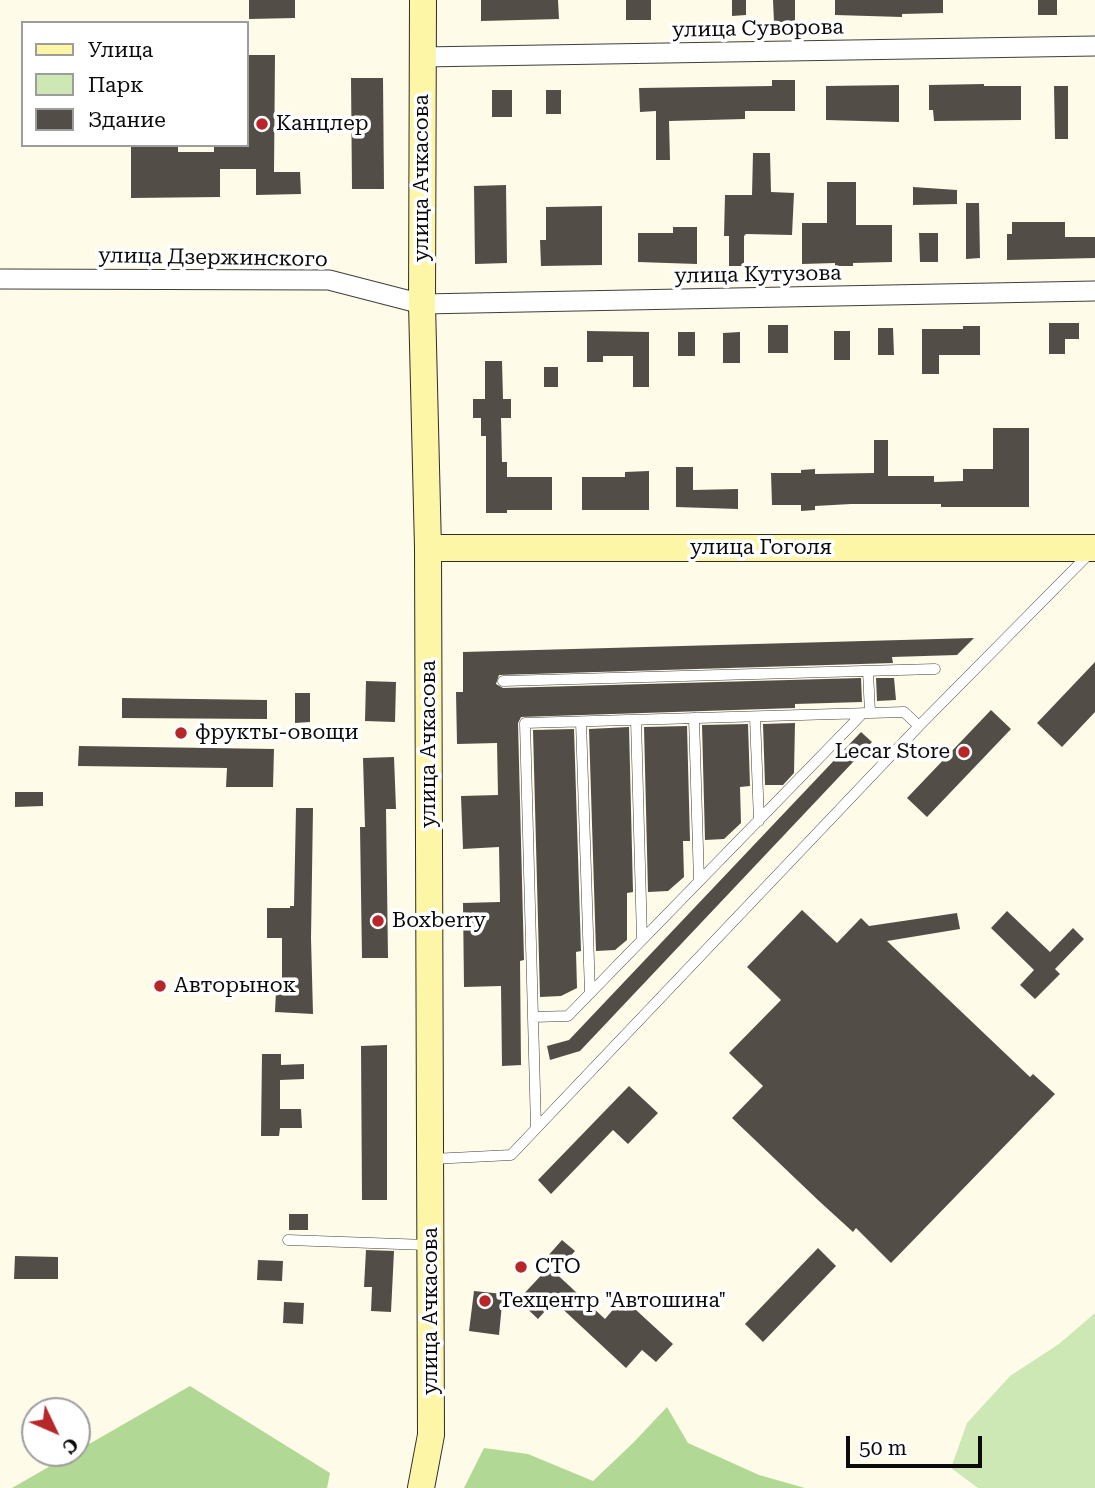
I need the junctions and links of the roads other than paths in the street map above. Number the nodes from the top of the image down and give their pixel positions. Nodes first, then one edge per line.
1 (423, 0) edge
2 (1095, 46) edge
3 (421, 57) junction
4 (0, 279) edge
5 (1095, 291) edge
6 (422, 304) junction
7 (428, 548) junction
8 (1095, 548) edge
9 (935, 669) dead end
10 (868, 671) junction
11 (503, 681) dead end
12 (867, 713) junction
13 (755, 716) junction
14 (694, 718) junction
15 (636, 720) junction
16 (581, 722) junction
17 (919, 726) junction
18 (759, 821) junction
19 (699, 881) junction
20 (642, 939) junction
21 (590, 993) junction
22 (533, 1017) junction
23 (536, 1128) junction
24 (431, 1159) junction
25 (288, 1240) dead end
26 (432, 1245) junction
27 (421, 1488) edge

1 - 3 main road, улица Ачкасова
2 - 3 street, улица Суворова
3 - 6 main road, улица Ачкасова
4 - 6 street, улица Дзержинского
5 - 6 street, улица Кутузова
6 - 7 main road, улица Ачкасова
7 - 8 main road, улица Гоголя
7 - 24 main road, улица Ачкасова
8 - 17 lane
9 - 10 lane
10 - 11 lane
10 - 12 lane
12 - 13 lane
12 - 17 lane
12 - 18 lane
13 - 14 lane
13 - 18 lane
14 - 15 lane
14 - 19 lane
15 - 16 lane
15 - 20 lane
16 - 21 lane
16 - 22 lane
17 - 23 lane
18 - 19 lane
19 - 20 lane
20 - 21 lane
21 - 22 lane
22 - 23 lane
23 - 24 lane
24 - 26 main road, улица Ачкасова
25 - 26 lane
26 - 27 main road, улица Ачкасова

